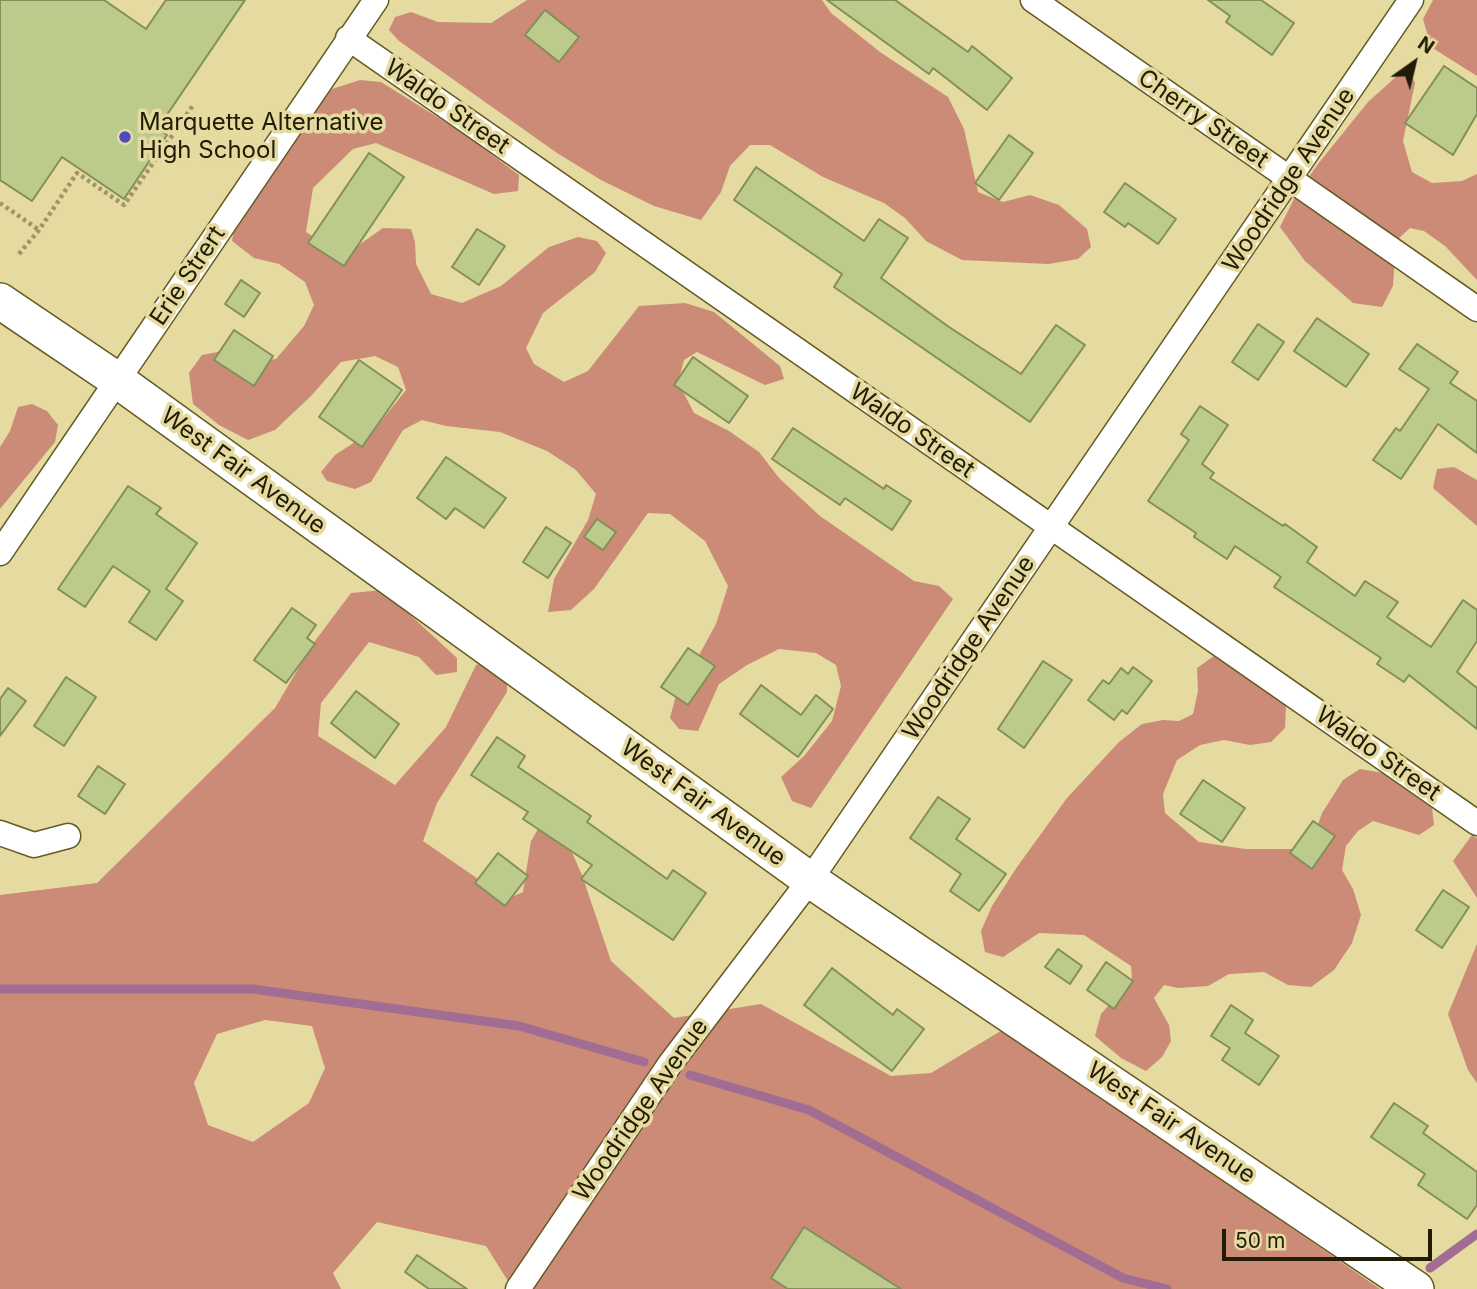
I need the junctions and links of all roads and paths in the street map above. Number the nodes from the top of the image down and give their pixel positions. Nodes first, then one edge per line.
1 (376, 0) edge
2 (1033, 0) edge
3 (1411, 0) edge
4 (348, 38) junction
5 (194, 104) dead end
6 (1289, 179) junction
7 (0, 203) edge
8 (39, 230) junction
9 (19, 254) dead end
10 (0, 301) edge
11 (1477, 309) edge
12 (117, 380) junction
13 (1051, 527) junction
14 (0, 553) edge
15 (1477, 823) edge
16 (0, 833) edge
17 (68, 835) dead end
18 (810, 880) junction
19 (518, 1289) edge
20 (1416, 1289) edge

1 - 4 street, Erie Strert
2 - 6 street, Cherry Street
3 - 6 street, Woodridge Avenue
4 - 12 street, Erie Strert
4 - 13 street, Waldo Street
5 - 8 path
6 - 11 street, Cherry Street
6 - 13 street, Woodridge Avenue
7 - 8 path
8 - 9 path
10 - 12 street, West Fair Avenue
12 - 14 street, Erie Strert
12 - 18 street, West Fair Avenue
13 - 15 street, Waldo Street
13 - 18 street, Woodridge Avenue
16 - 17 street
18 - 19 street, Woodridge Avenue
18 - 20 street, West Fair Avenue

